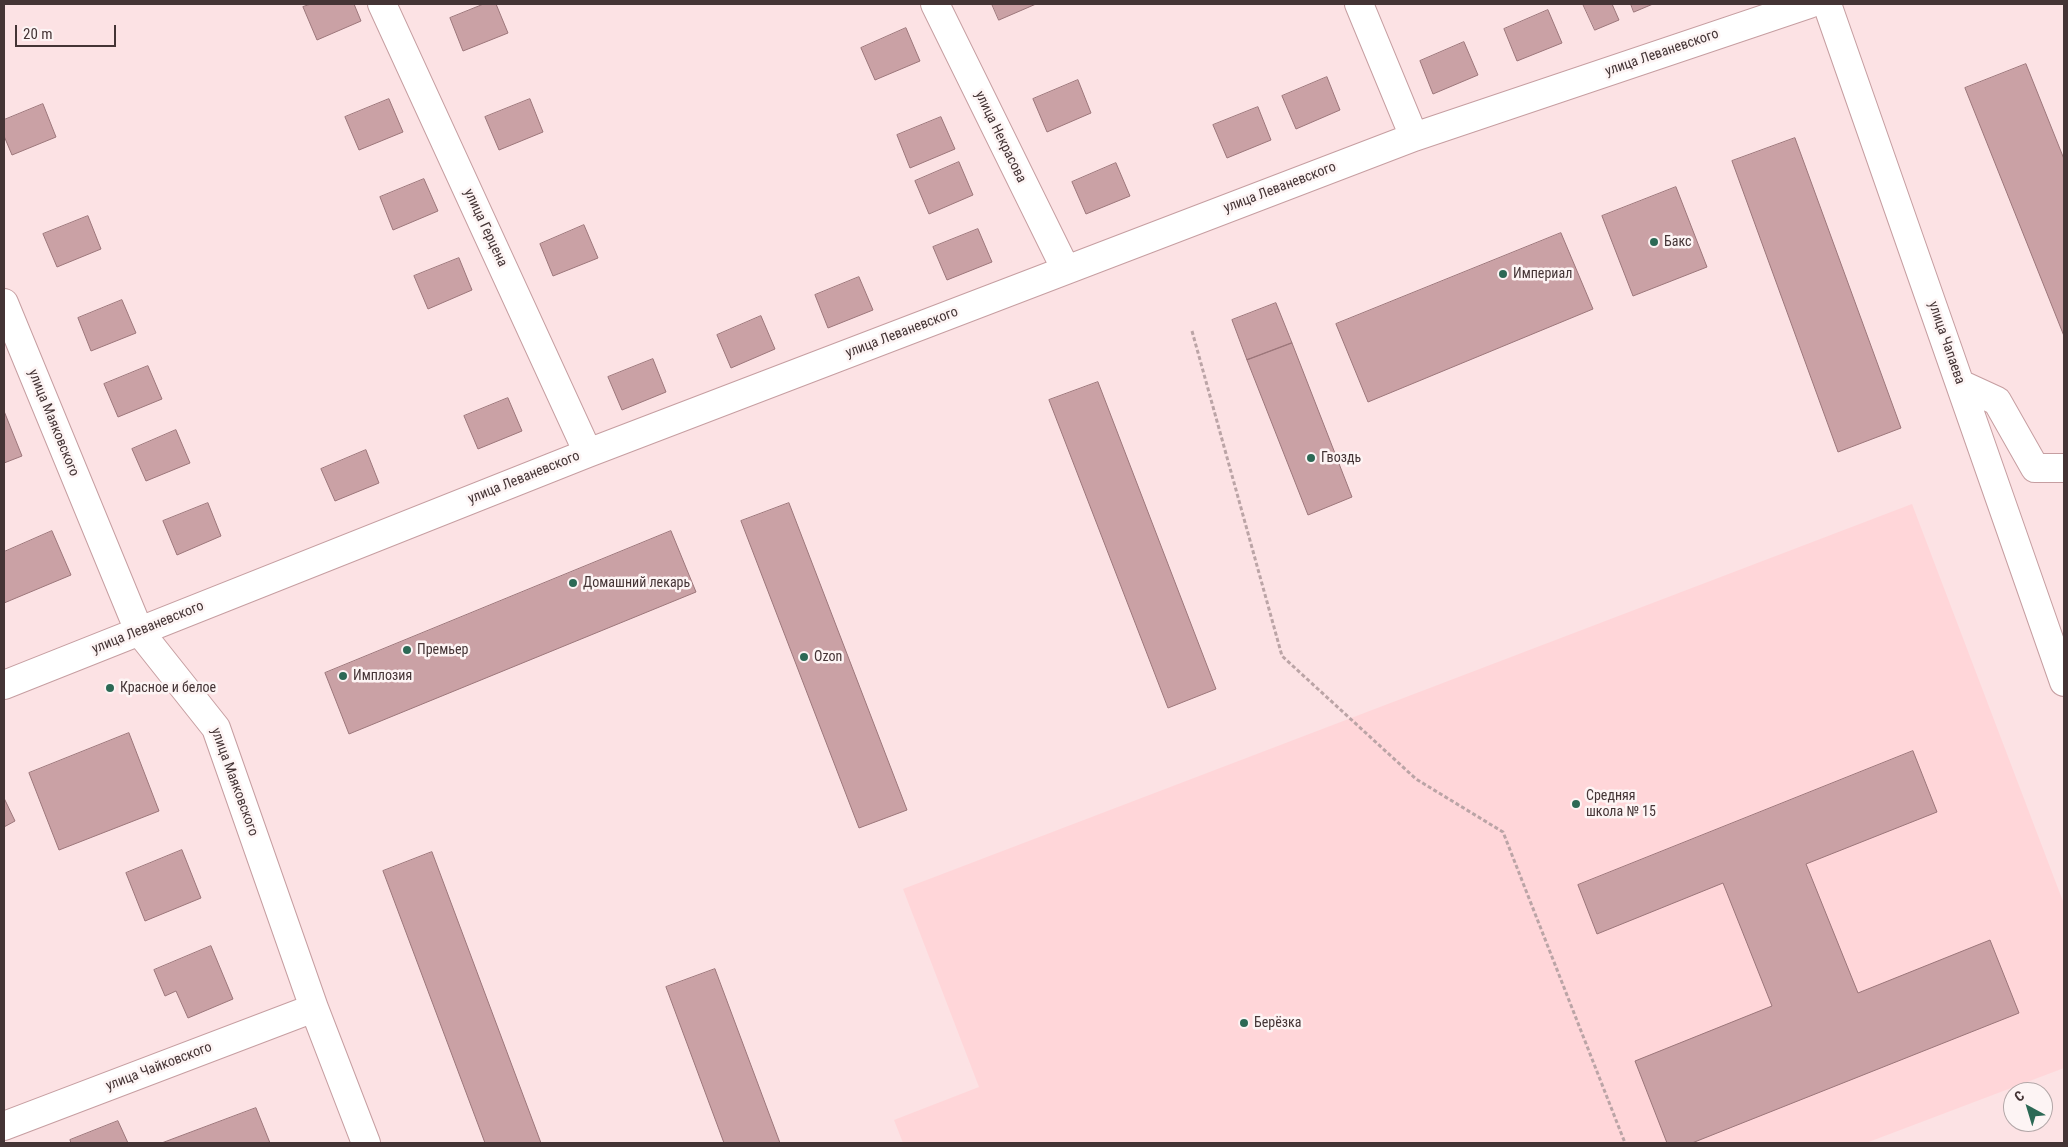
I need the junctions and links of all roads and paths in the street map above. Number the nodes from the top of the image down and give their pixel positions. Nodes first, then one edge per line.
1 (382, 4) edge
2 (935, 4) edge
3 (1359, 4) edge
4 (1809, 4) edge
5 (1827, 4) edge
6 (1414, 137) junction
7 (1066, 270) junction
8 (4, 303) edge
9 (1192, 331) dead end
10 (1960, 384) junction
11 (588, 453) junction
12 (2064, 468) edge
13 (139, 631) junction
14 (2064, 682) edge
15 (4, 685) edge
16 (314, 1008) junction
17 (4, 1126) edge
18 (366, 1143) edge
19 (1625, 1143) edge

1 - 11 street, улица Герцена
2 - 7 street, улица Некрасова
3 - 6 street
4 - 6 street, улица Леваневского
5 - 10 street, улица Чапаева
6 - 7 street, улица Леваневского
7 - 11 street, улица Леваневского
8 - 13 street, улица Маяковского
9 - 19 path
10 - 12 street
10 - 14 street, улица Чапаева
11 - 13 street, улица Леваневского
13 - 15 street, улица Леваневского
13 - 16 street, улица Маяковского
16 - 17 street, улица Чайковского
16 - 18 street, улица Маяковского

